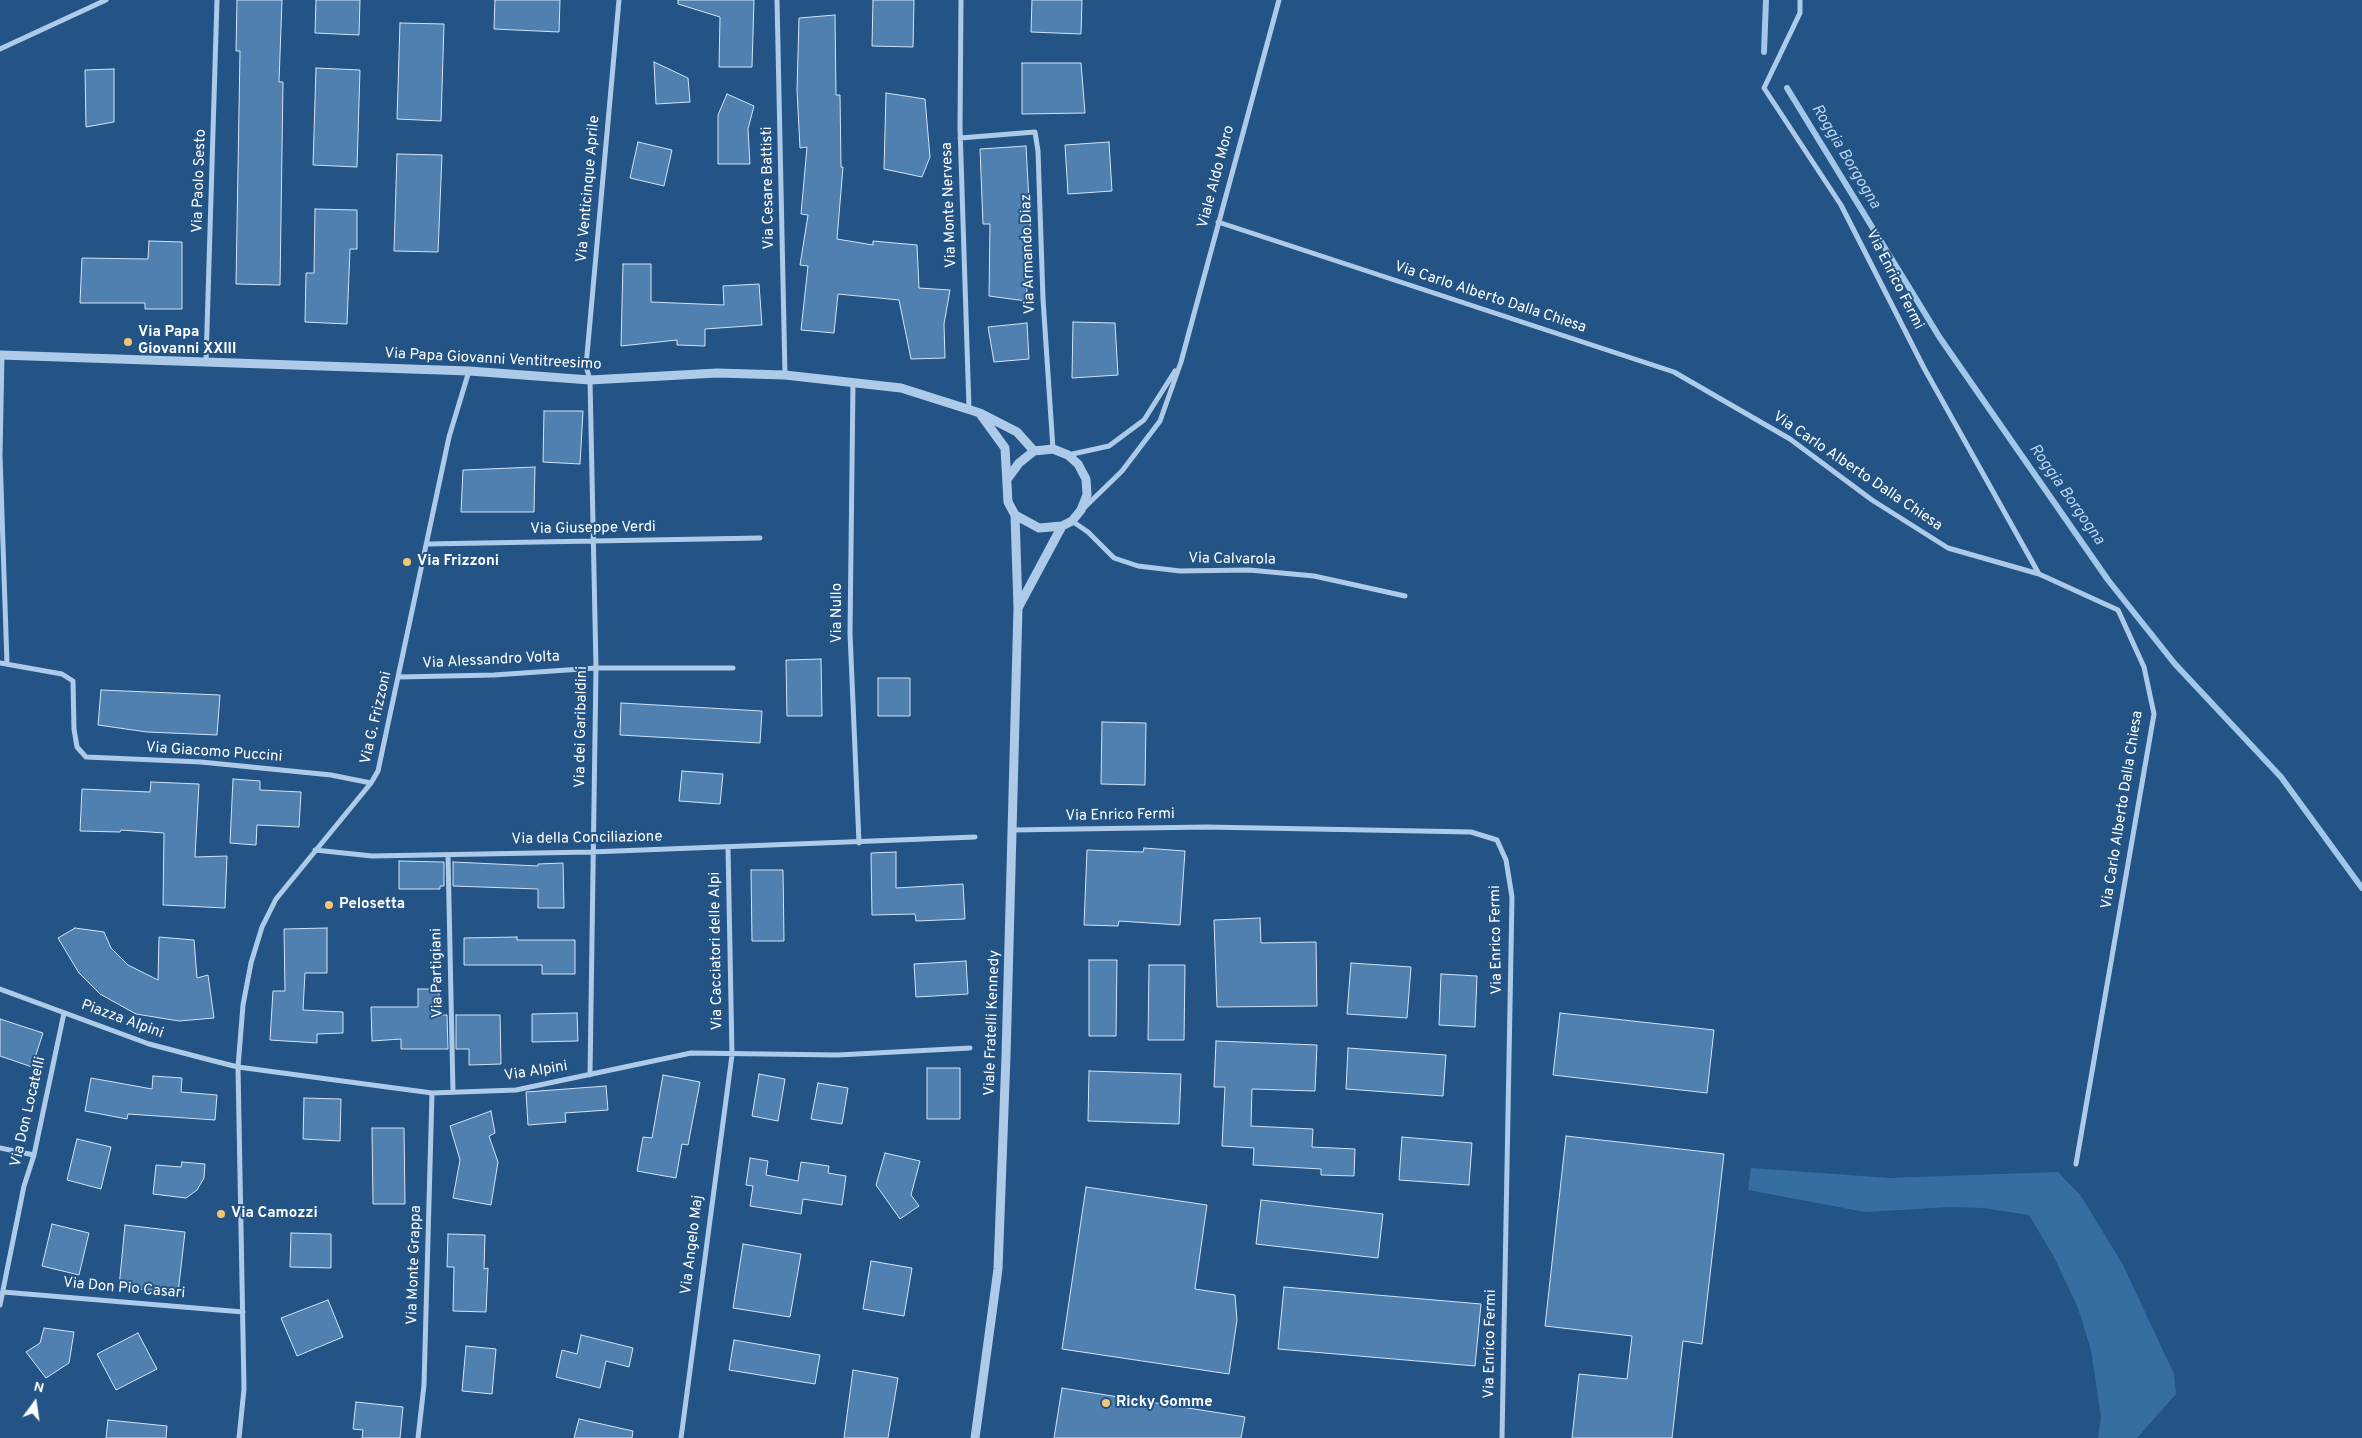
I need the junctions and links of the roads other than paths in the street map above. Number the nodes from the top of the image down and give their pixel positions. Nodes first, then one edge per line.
1 (106, 0) edge
2 (217, 0) edge
3 (619, 0) edge
4 (777, 0) edge
5 (961, 0) edge
6 (1279, 0) edge
7 (1800, 0) edge
8 (0, 49) edge
9 (960, 138) junction
10 (1218, 222) junction
11 (1, 355) edge
12 (206, 362) junction
13 (1181, 362) junction
14 (470, 371) junction
15 (785, 375) junction
16 (590, 380) junction
17 (853, 383) junction
18 (969, 409) junction
19 (980, 413) junction
20 (1053, 449) junction
21 (1034, 451) junction
22 (0, 455) edge
23 (1068, 455) junction
24 (1008, 478) junction
25 (1081, 510) junction
26 (1015, 515) junction
27 (1072, 520) junction
28 (1062, 526) junction
29 (760, 538) dead end
30 (593, 542) junction
31 (427, 544) junction
32 (2039, 574) junction
33 (1405, 596) dead end
34 (1018, 608) junction
35 (0, 663) edge
36 (7, 664) junction
37 (596, 668) junction
38 (733, 668) dead end
39 (400, 677) junction
40 (371, 783) junction
41 (1012, 830) junction
42 (975, 837) dead end
43 (859, 843) junction
44 (728, 847) junction
45 (315, 850) junction
46 (592, 852) junction
47 (448, 855) junction
48 (0, 989) edge
49 (64, 1012) junction
50 (970, 1048) dead end
51 (732, 1055) junction
52 (238, 1067) junction
53 (590, 1075) junction
54 (453, 1092) junction
55 (432, 1093) junction
56 (0, 1148) edge
57 (34, 1155) junction
58 (2076, 1164) dead end
59 (3, 1292) junction
60 (0, 1305) edge
61 (243, 1312) junction
62 (239, 1438) edge
63 (418, 1438) edge
64 (681, 1438) edge
65 (975, 1438) edge
66 (1502, 1438) edge

1 - 8 street
2 - 12 street, Via Paolo Sesto
3 - 16 street, Via Venticinque Aprile
4 - 15 street, Via Cesare Battisti
5 - 9 street, Via Monte Nervesa
6 - 10 street, Viale Aldo Moro
7 - 32 street, Via Enrico Fermi
9 - 18 street, Via Monte Nervesa
9 - 20 street, Via Armando Diaz
10 - 13 street, Viale Aldo Moro
10 - 32 street, Via Carlo Alberto Dalla Chiesa
11 - 12 street, Via Papa Giovanni Ventitreesimo
11 - 22 street
12 - 14 street, Via Papa Giovanni Ventitreesimo
13 - 23 street, Viale Aldo Moro
13 - 25 street, Viale Aldo Moro
14 - 16 street, Via Papa Giovanni Ventitreesimo
14 - 31 street, Via G. Frizzoni
15 - 16 street, Via Papa Giovanni Ventitreesimo
15 - 17 street, Via Papa Giovanni Ventitreesimo
16 - 30 street, Via dei Garibaldini
17 - 18 street, Via Papa Giovanni Ventitreesimo
17 - 43 street, Via Nullo
18 - 19 street, Via Papa Giovanni Ventitreesimo
19 - 21 street, Via Papa Giovanni Ventitreesimo
19 - 24 street
20 - 21 street
20 - 23 street
21 - 24 street
22 - 36 street
23 - 25 street
24 - 26 street
25 - 27 street
26 - 28 street
26 - 34 street, Viale Fratelli Kennedy
27 - 28 street
27 - 33 street, Via Calvarola
28 - 34 street, Viale Fratelli Kennedy
29 - 30 street, Via Giuseppe Verdi
30 - 31 street, Via Giuseppe Verdi
30 - 37 street, Via dei Garibaldini
31 - 39 street, Via G. Frizzoni
32 - 58 street, Via Carlo Alberto Dalla Chiesa
34 - 41 street, Viale Fratelli Kennedy
35 - 36 street
36 - 40 street, Via Giacomo Puccini
37 - 38 street, Via Alessandro Volta
37 - 39 street, Via Alessandro Volta
37 - 46 street, Via dei Garibaldini
39 - 40 street, Via G. Frizzoni
40 - 45 street, Via G. Frizzoni
41 - 65 street, Viale Fratelli Kennedy
41 - 66 street, Via Enrico Fermi
42 - 43 street, Via della Conciliazione
43 - 44 street, Via della Conciliazione
44 - 46 street, Via della Conciliazione
44 - 51 street, Via Cacciatori delle Alpi
45 - 47 street, Via della Conciliazione
45 - 52 street, Via G. Frizzoni
46 - 47 street, Via della Conciliazione
46 - 53 street, Via dei Garibaldini
47 - 54 street, Via Partigiani
48 - 49 street, Piazza Alpini
49 - 52 street, Piazza Alpini
49 - 57 street, Via Don Locatelli
50 - 51 street, Via Alpini
51 - 53 street, Via Alpini
51 - 64 street, Via Angelo Maj
52 - 55 street, Via Alpini
52 - 61 street
53 - 54 street, Via Alpini
54 - 55 street, Via Alpini
55 - 63 street, Via Monte Grappa
56 - 57 street
57 - 59 street, Via Don Locatelli
59 - 60 street, Via Don Locatelli
59 - 61 street, Via Don Pio Casari
61 - 62 street

